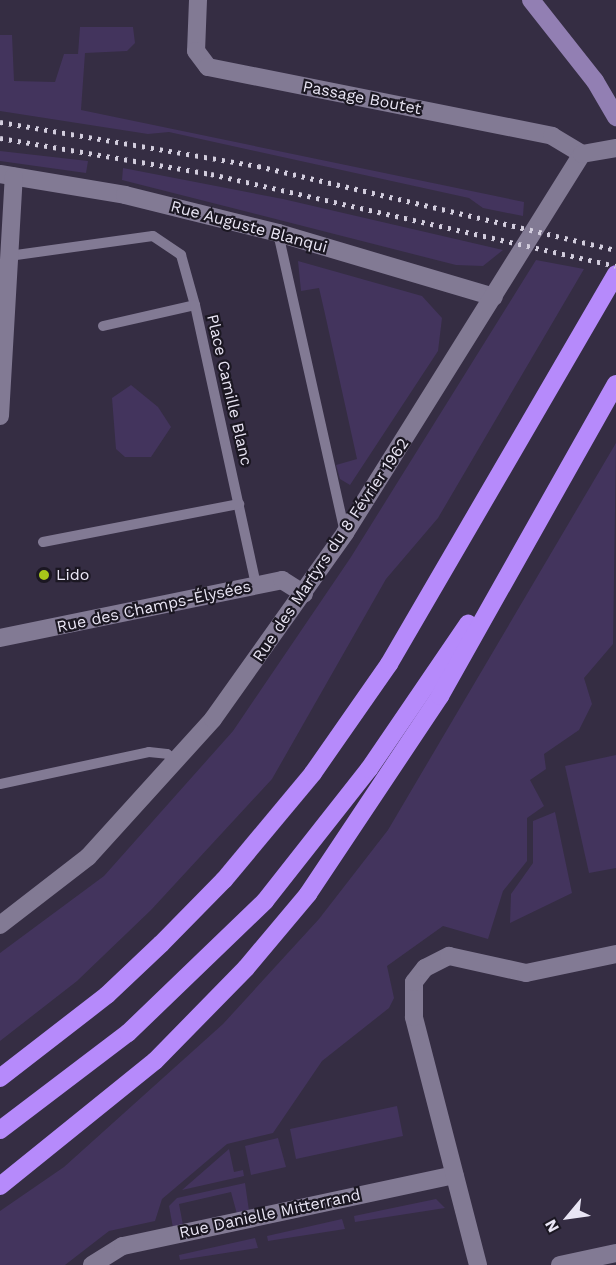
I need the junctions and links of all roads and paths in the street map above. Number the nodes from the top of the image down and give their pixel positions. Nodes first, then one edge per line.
1 (198, 0) edge
2 (531, 0) edge
3 (616, 117) edge
4 (616, 148) edge
5 (582, 154) junction
6 (7, 175) edge
7 (278, 233) junction
8 (9, 256) junction
9 (616, 274) edge
10 (494, 297) junction
11 (195, 305) junction
12 (103, 326) dead end
13 (616, 384) edge
14 (0, 416) edge
15 (239, 504) junction
16 (345, 532) junction
17 (43, 542) dead end
18 (514, 559) junction
19 (256, 585) junction
20 (304, 594) junction
21 (0, 638) edge
22 (178, 762) junction
23 (0, 784) edge
24 (0, 925) edge
25 (616, 954) edge
26 (0, 1078) edge
27 (0, 1130) edge
28 (454, 1174) junction
29 (0, 1186) edge
30 (616, 1253) edge
31 (92, 1265) edge
32 (478, 1265) edge
33 (561, 1265) edge

1 - 5 street, Passage Boutet
2 - 3 main road
4 - 5 street
5 - 10 street, Rue des Martyrs du 8 Février 1962
6 - 7 street, Rue Auguste Blanqui
6 - 8 street
7 - 10 street, Rue Auguste Blanqui
7 - 16 lane
8 - 11 lane
8 - 14 street
9 - 26 highway
10 - 16 street, Rue des Martyrs du 8 Février 1962
11 - 12 lane, Place Camille Blanc
11 - 15 lane, Place Camille Blanc
13 - 18 highway
15 - 17 lane
15 - 19 lane, Place Camille Blanc
16 - 20 street, Rue des Martyrs du 8 Février 1962
18 - 27 highway
18 - 29 highway
19 - 20 street, Rue des Champs-Élysées
19 - 21 street, Rue des Champs-Élysées
20 - 22 street, Rue des Martyrs du 8 Février 1962
22 - 23 lane
22 - 24 street, Rue des Martyrs du 8 Février 1962
25 - 28 street
28 - 31 street, Rue Danielle Mitterrand
28 - 32 street
30 - 33 street

